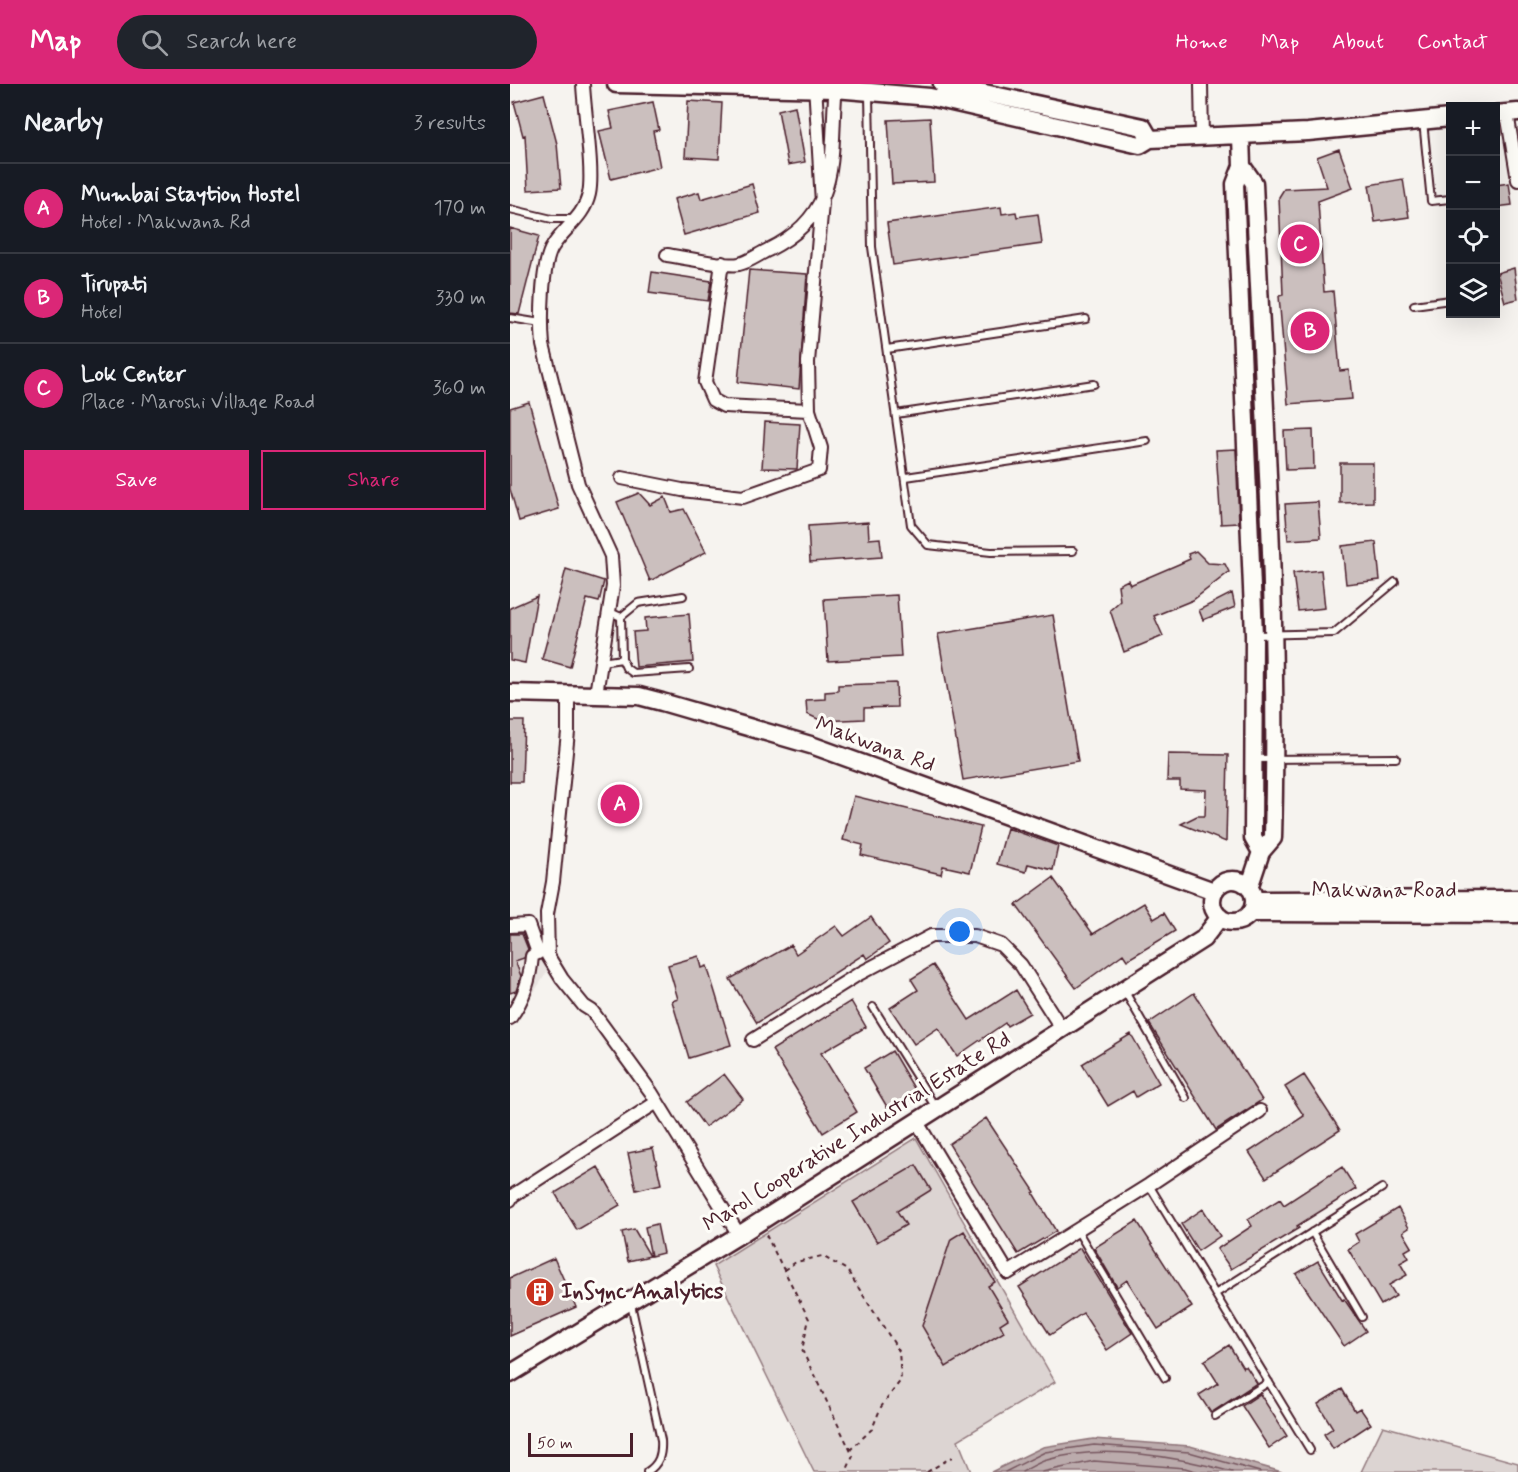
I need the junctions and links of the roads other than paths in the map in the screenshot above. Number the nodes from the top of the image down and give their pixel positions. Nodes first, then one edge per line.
1 (583, 84) edge
2 (616, 84) edge
3 (942, 84) edge
4 (1202, 84) edge
5 (815, 86) edge
6 (836, 87) edge
7 (869, 88) edge
8 (1507, 113) edge
9 (1446, 118) edge
10 (1423, 121) junction
11 (1241, 136) junction
12 (1202, 138) junction
13 (1150, 139) junction
14 (1242, 166) junction
15 (1518, 180) edge
16 (1446, 199) edge
17 (822, 203) junction
18 (510, 209) edge
19 (578, 219) junction
20 (667, 255) dead end
21 (722, 263) junction
22 (1446, 301) edge
23 (1414, 305) dead end
24 (510, 318) edge
25 (1086, 320) dead end
26 (541, 323) junction
27 (887, 349) junction
28 (1094, 384) dead end
29 (809, 410) junction
30 (896, 414) junction
31 (1147, 441) dead end
32 (906, 477) junction
33 (622, 478) dead end
34 (1074, 551) dead end
35 (1395, 582) dead end
36 (683, 596) dead end
37 (609, 611) junction
38 (621, 617) junction
39 (1274, 634) junction
40 (1254, 635) junction
41 (622, 659) junction
42 (601, 662) junction
43 (689, 669) dead end
44 (510, 693) edge
45 (568, 693) junction
46 (596, 694) junction
47 (1396, 758) dead end
48 (1255, 759) junction
49 (1276, 759) junction
50 (1261, 852) junction
51 (1215, 891) junction
52 (1518, 899) edge
53 (1251, 900) junction
54 (1391, 907) junction
55 (1518, 914) edge
56 (1220, 917) junction
57 (510, 926) edge
58 (1124, 990) junction
59 (873, 1007) dead end
60 (510, 1018) edge
61 (1062, 1029) junction
62 (753, 1040) dead end
63 (1186, 1098) dead end
64 (657, 1102) junction
65 (937, 1109) junction
66 (1260, 1111) dead end
67 (916, 1122) junction
68 (1149, 1185) junction
69 (1382, 1188) dead end
70 (510, 1200) edge
71 (1077, 1230) junction
72 (1312, 1232) junction
73 (739, 1235) junction
74 (1215, 1294) junction
75 (630, 1301) junction
76 (1362, 1317) dead end
77 (510, 1374) edge
78 (1165, 1378) dead end
79 (1269, 1382) junction
80 (1215, 1416) dead end
81 (1310, 1450) dead end
82 (647, 1472) edge

1 - 19 street
2 - 5 street
3 - 13 street
4 - 12 street
5 - 6 street
5 - 17 street
6 - 7 street
6 - 17 street
7 - 13 street
7 - 27 lane
8 - 15 street
9 - 10 street
10 - 11 street
10 - 16 lane
11 - 12 street
11 - 14 street
12 - 13 street
14 - 39 street
14 - 40 street
17 - 21 street
17 - 29 street
18 - 19 lane
19 - 26 street
20 - 21 street
21 - 29 street
22 - 23 lane
24 - 26 lane
25 - 27 lane
26 - 37 street
27 - 30 lane
28 - 30 lane
29 - 33 street
30 - 32 lane
31 - 32 lane
32 - 34 lane
35 - 39 lane
36 - 38 lane
37 - 38 lane
37 - 42 street
38 - 41 lane
39 - 40 lane
39 - 49 street
40 - 48 street
41 - 42 lane
41 - 43 lane
42 - 46 street
44 - 45 street, Makwana Rd
45 - 46 street, Makwana Rd
45 - 64 street
46 - 51 street, Makwana Rd
47 - 49 lane
48 - 49 lane
48 - 50 street
49 - 50 street
50 - 53 street
51 - 53 street
51 - 56 street
52 - 54 street, Makwana Road
53 - 54 street, Makwana Road
53 - 56 street
54 - 55 street, Makwana Road
56 - 58 street, Marol Cooperative Industrial Estate Rd
57 - 60 street
58 - 61 street, Marol Cooperative Industrial Estate Rd
58 - 63 lane
59 - 65 lane
61 - 62 street
61 - 65 street, Marol Cooperative Industrial Estate Rd
64 - 70 street
64 - 73 street
65 - 67 street, Marol Cooperative Industrial Estate Rd
66 - 68 street
67 - 71 street
67 - 73 street, Marol Cooperative Industrial Estate Rd
68 - 71 street
68 - 74 lane
69 - 72 lane
71 - 78 lane
72 - 74 lane
72 - 76 lane
73 - 75 street, Marol Cooperative Industrial Estate Rd
74 - 79 lane
75 - 77 street, Marol Cooperative Industrial Estate Rd
75 - 82 lane
79 - 80 lane
79 - 81 lane

